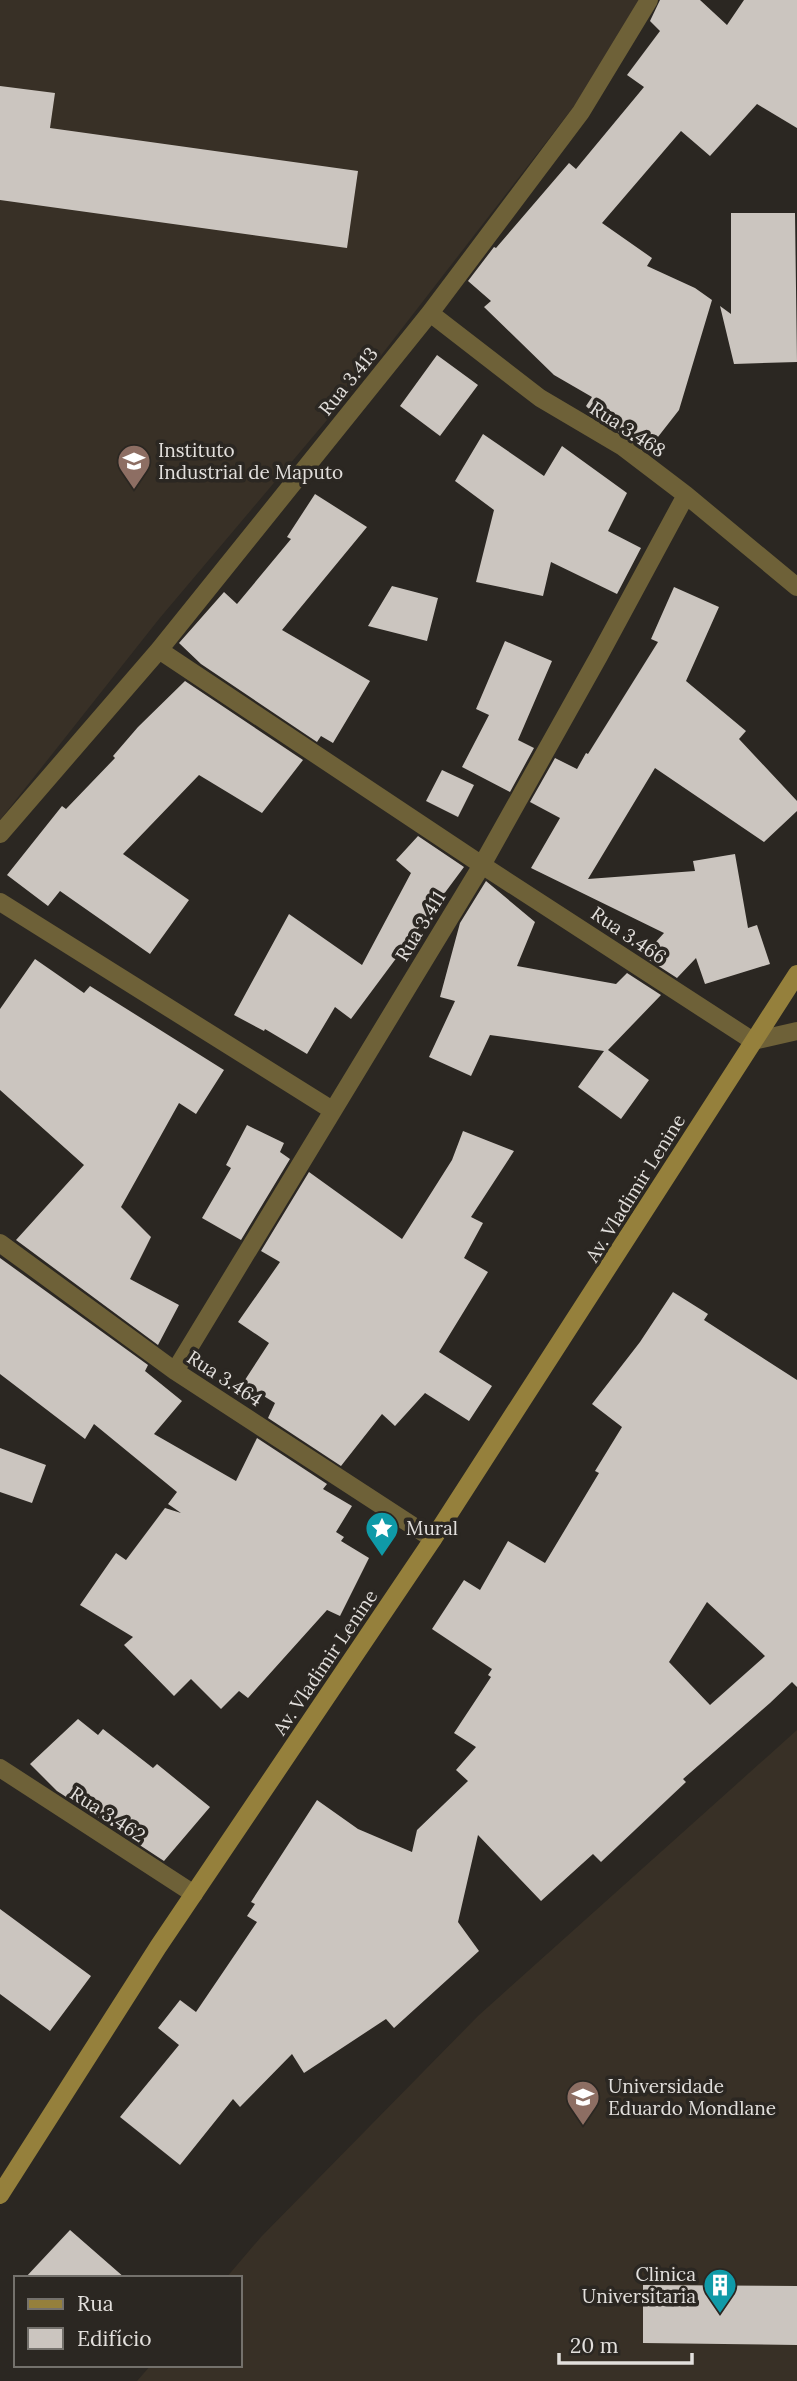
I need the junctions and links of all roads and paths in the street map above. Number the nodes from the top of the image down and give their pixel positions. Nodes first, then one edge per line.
1 (649, 0) edge
2 (430, 313) junction
3 (686, 495) junction
4 (797, 587) edge
5 (159, 650) junction
6 (0, 834) edge
7 (482, 865) junction
8 (0, 902) edge
9 (797, 974) edge
10 (797, 1031) edge
11 (753, 1041) junction
12 (332, 1110) junction
13 (0, 1243) edge
14 (175, 1371) junction
15 (433, 1539) junction
16 (0, 1768) edge
17 (194, 1894) junction
18 (0, 2195) edge

1 - 2 street, Rua 3.413
2 - 3 street, Rua 3.468
2 - 5 street, Rua 3.413
3 - 4 street, Rua 3.468
3 - 7 street, Rua 3.411
5 - 6 street, Rua 3.413
5 - 7 street, Rua 3.466
7 - 11 street, Rua 3.466
7 - 12 street, Rua 3.411
8 - 12 street
9 - 11 main road, Av. Vladimir Lenine
10 - 11 street
11 - 15 main road, Av. Vladimir Lenine
12 - 14 street, Rua 3.411
13 - 14 street, Rua 3.464
14 - 15 street, Rua 3.464
15 - 17 main road, Av. Vladimir Lenine
16 - 17 street, Rua 3.462
17 - 18 main road, Av. Vladimir Lenine

